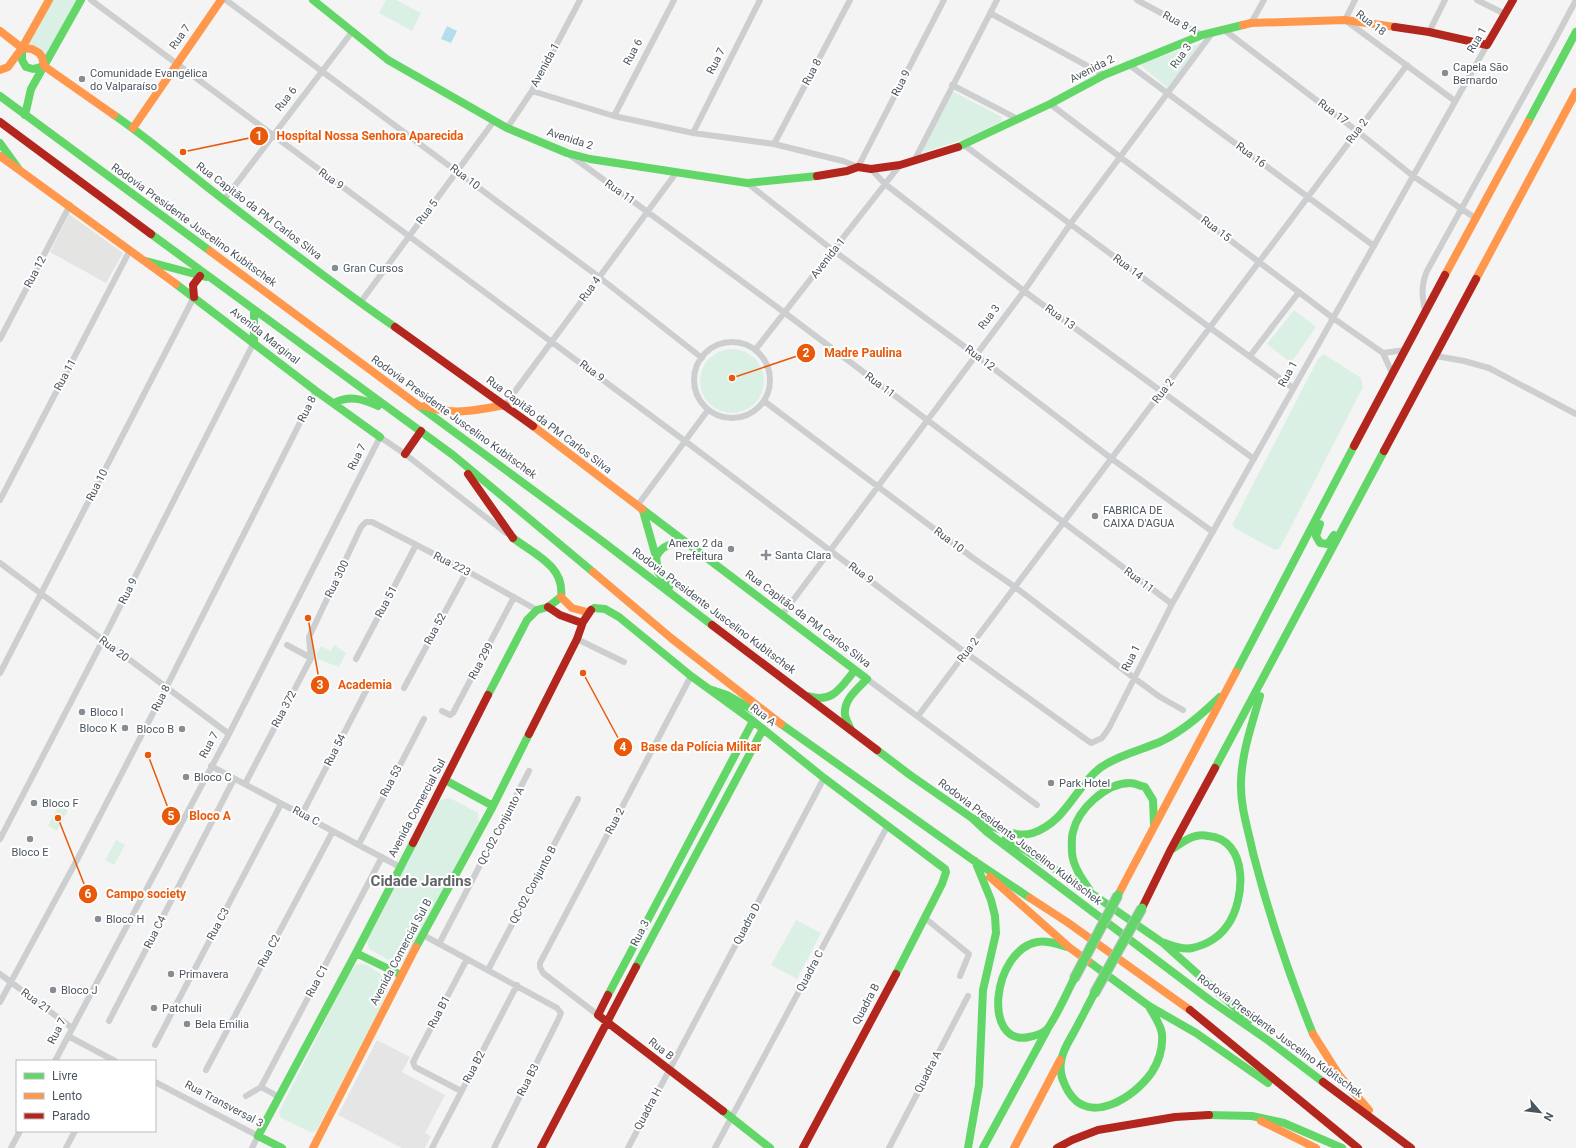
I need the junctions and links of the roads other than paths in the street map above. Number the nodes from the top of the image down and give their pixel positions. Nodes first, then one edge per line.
1 (49, 0) edge
2 (81, 0) edge
3 (92, 0) edge
4 (221, 0) edge
5 (226, 0) edge
6 (313, 0) edge
7 (580, 0) edge
8 (674, 0) edge
9 (760, 0) edge
10 (850, 0) edge
11 (944, 0) edge
12 (997, 0) edge
13 (1137, 0) edge
14 (1264, 0) edge
15 (1355, 0) edge
16 (1445, 0) edge
17 (1478, 0) edge
18 (1513, 0) edge
19 (1576, 0) edge
20 (990, 14) junction
21 (1505, 14) junction
22 (1345, 20) junction
23 (1251, 23) junction
24 (1223, 29) junction
25 (0, 31) edge
26 (352, 32) junction
27 (1213, 32) junction
28 (1429, 32) junction
29 (1576, 32) edge
30 (1202, 35) junction
31 (1487, 45) junction
32 (22, 48) junction
33 (176, 64) junction
34 (1128, 64) junction
35 (1407, 65) junction
36 (44, 66) junction
37 (0, 70) edge
38 (322, 72) junction
39 (1104, 75) junction
40 (952, 85) junction
41 (532, 91) junction
42 (1576, 92) edge
43 (1168, 93) junction
44 (0, 96) edge
45 (1455, 101) junction
46 (1050, 104) junction
47 (25, 115) junction
48 (614, 116) junction
49 (1018, 119) junction
50 (494, 121) junction
51 (0, 122) edge
52 (133, 128) junction
53 (507, 128) junction
54 (1357, 131) junction
55 (693, 133) junction
56 (273, 135) junction
57 (0, 143) edge
58 (774, 144) junction
59 (964, 145) junction
60 (567, 153) junction
61 (1120, 157) junction
62 (1, 160) edge
63 (914, 161) junction
64 (900, 165) junction
65 (858, 167) junction
66 (18, 168) junction
67 (871, 169) junction
68 (458, 172) junction
69 (676, 173) junction
70 (1413, 176) junction
71 (747, 183) junction
72 (885, 184) junction
73 (1307, 197) junction
74 (224, 200) junction
75 (70, 205) junction
76 (1462, 210) junction
77 (648, 211) junction
78 (1475, 218) junction
79 (1071, 223) junction
80 (409, 236) junction
81 (1374, 246) junction
82 (130, 250) junction
83 (834, 251) junction
84 (1258, 260) junction
85 (146, 261) junction
86 (205, 276) junction
87 (599, 277) junction
88 (1024, 290) junction
89 (1299, 292) junction
90 (194, 297) junction
91 (360, 303) junction
92 (254, 310) junction
93 (1425, 312) junction
94 (785, 313) junction
95 (1333, 318) junction
96 (1209, 328) junction
97 (0, 339) edge
98 (254, 342) junction
99 (552, 342) junction
100 (755, 350) junction
101 (1405, 350) junction
102 (1383, 353) junction
103 (976, 354) junction
104 (1250, 356) junction
105 (1436, 356) junction
106 (702, 358) junction
107 (1392, 372) junction
108 (1294, 388) junction
109 (316, 391) junction
110 (1162, 392) junction
111 (408, 398) junction
112 (764, 401) junction
113 (334, 403) junction
114 (505, 405) junction
115 (708, 410) junction
116 (394, 412) junction
117 (1576, 414) edge
118 (928, 420) junction
119 (421, 431) junction
120 (380, 437) junction
121 (685, 441) junction
122 (405, 454) junction
123 (453, 455) junction
124 (1112, 459) junction
125 (1254, 459) junction
126 (1342, 471) junction
127 (1369, 479) junction
128 (878, 486) junction
129 (0, 500) edge
130 (640, 508) junction
131 (366, 522) joint
132 (1063, 524) junction
133 (1213, 532) junction
134 (513, 538) junction
135 (686, 544) junction
136 (416, 545) junction
137 (831, 550) junction
138 (656, 558) junction
139 (0, 563) edge
140 (467, 571) junction
141 (1015, 587) junction
142 (41, 594) junction
143 (514, 596) junction
144 (561, 597) junction
145 (681, 602) junction
146 (1172, 604) junction
147 (548, 607) junction
148 (537, 610) junction
149 (587, 612) junction
150 (782, 615) junction
151 (582, 623) junction
152 (577, 639) junction
153 (103, 640) junction
154 (287, 645) dead end
155 (966, 653) junction
156 (311, 658) junction
157 (356, 659) dead end
158 (624, 662) dead end
159 (1270, 667) junction
160 (855, 670) junction
161 (0, 673) edge
162 (691, 676) junction
163 (1134, 678) junction
164 (867, 679) junction
165 (368, 687) dead end
166 (166, 688) junction
167 (404, 688) dead end
168 (709, 689) junction
169 (1227, 689) junction
170 (806, 696) junction
171 (1183, 710) dead end
172 (442, 711) dead end
173 (918, 716) junction
174 (424, 719) dead end
175 (753, 721) junction
176 (763, 729) junction
177 (851, 730) junction
178 (792, 732) junction
179 (229, 734) junction
180 (1092, 743) joint
181 (211, 766) junction
182 (529, 771) dead end
183 (824, 778) junction
184 (234, 779) junction
185 (446, 780) junction
186 (245, 784) junction
187 (578, 799) dead end
188 (281, 804) junction
189 (1037, 805) dead end
190 (493, 806) junction
191 (302, 814) junction
192 (973, 819) junction
193 (888, 825) junction
194 (1153, 830) junction
195 (333, 831) junction
196 (0, 839) edge
197 (359, 844) junction
198 (1170, 850) junction
199 (382, 857) junction
200 (974, 860) junction
201 (400, 867) junction
202 (945, 869) joint
203 (672, 873) junction
204 (682, 878) junction
205 (1093, 894) junction
206 (926, 918) junction
207 (423, 935) junction
208 (1162, 943) junction
209 (438, 944) junction
210 (1070, 948) junction
211 (356, 954) junction
212 (467, 959) junction
213 (540, 967) joint
214 (488, 970) junction
215 (0, 974) edge
216 (401, 975) junction
217 (960, 976) dead end
218 (10, 982) junction
219 (517, 986) junction
220 (968, 996) dead end
221 (0, 1002) edge
222 (1148, 1006) junction
223 (598, 1015) junction
224 (109, 1021) dead end
225 (608, 1022) junction
226 (72, 1028) junction
227 (1047, 1030) junction
228 (68, 1036) junction
229 (1269, 1041) junction
230 (155, 1045) dead end
231 (1061, 1057) junction
232 (56, 1060) edge
233 (113, 1060) edge
234 (206, 1070) dead end
235 (669, 1070) junction
236 (156, 1083) edge
237 (261, 1087) junction
238 (1287, 1090) junction
239 (461, 1091) junction
240 (246, 1096) dead end
241 (279, 1096) junction
242 (1252, 1116) junction
243 (732, 1117) junction
244 (1383, 1126) junction
245 (19, 1132) edge
246 (74, 1132) edge
247 (258, 1136) junction
248 (11, 1148) edge
249 (66, 1148) edge
250 (252, 1148) edge
251 (282, 1148) edge
252 (313, 1148) edge
253 (432, 1148) edge
254 (494, 1148) edge
255 (541, 1148) edge
256 (628, 1148) edge
257 (715, 1148) edge
258 (770, 1148) edge
259 (802, 1148) edge
260 (889, 1148) edge
261 (968, 1148) edge
262 (983, 1148) edge
263 (1014, 1148) edge
264 (1057, 1148) edge
265 (1316, 1148) edge
266 (1342, 1148) edge
267 (1358, 1148) edge
268 (1411, 1148) edge

1 - 32 main road
2 - 36 main road
3 - 33 street, Rua 9
4 - 33 main road, Rua 7
5 - 38 street, Rua 10
6 - 26 main road, Avenida 2
7 - 41 street, Avenida 1
8 - 48 street, Rua 6
9 - 55 street, Rua 7
10 - 58 street, Rua 8
11 - 65 street, Rua 9
12 - 20 street
13 - 30 street, Rua 8 A
14 - 23 street
15 - 22 street
16 - 28 street
17 - 21 street
18 - 21 main road
19 - 76 street
20 - 39 street
20 - 40 street
21 - 31 main road, Rua 1
22 - 23 main road, Avenida 2
22 - 28 main road, Rua 18
22 - 35 street, Rua 18
23 - 24 main road, Avenida 2
24 - 27 main road, Avenida 2
24 - 54 street, Rua 17
25 - 32 main road, Rua Capitão da PM Carlos Silva
26 - 38 street, Rua 6
26 - 50 main road, Avenida 2
27 - 30 main road, Avenida 2
27 - 43 street, Rua 3
28 - 31 main road, Rua 18
29 - 78 main road
30 - 34 main road, Avenida 2
31 - 45 street, Rua 1
32 - 36 main road, Rua Capitão da PM Carlos Silva
32 - 36 main road
32 - 37 main road
33 - 52 main road, Rua 7
33 - 56 street, Rua 9
34 - 39 main road, Avenida 2
34 - 43 street, Rua 16
35 - 45 street, Rua 18
35 - 54 street, Rua 2
36 - 47 main road
36 - 52 main road, Rua Capitão da PM Carlos Silva
38 - 56 street, Rua 6
38 - 68 street, Rua 10
39 - 46 main road, Avenida 2
40 - 49 street
40 - 63 street
41 - 48 street, Avenida 2
41 - 53 street, Avenida 1
42 - 105 main road
43 - 61 street, Rua 3
43 - 73 street, Rua 16
44 - 47 main road, Rodovia Presidente Juscelino Kubitschek
45 - 70 street, Rua 1
46 - 49 main road, Avenida 2
46 - 61 street, Rua 15
47 - 111 main road, Rodovia Presidente Juscelino Kubitschek
48 - 55 street, Avenida 2
49 - 59 main road, Avenida 2
50 - 53 main road, Avenida 2
50 - 68 street, Rua 5
51 - 86 main road
52 - 74 main road, Rua Capitão da PM Carlos Silva
53 - 60 main road, Avenida 2
54 - 70 street, Rua 17
54 - 73 street, Rua 2
55 - 58 street, Avenida 2
56 - 74 street, Rua 6
56 - 80 street, Rua 9
57 - 66 main road
58 - 65 street, Avenida 2
59 - 63 main road, Avenida 2
59 - 79 street, Rua 14
60 - 69 main road, Avenida 2
60 - 77 street, Rua 11
61 - 79 street, Rua 3
61 - 84 street, Rua 15
62 - 66 main road, Avenida Marginal
63 - 64 main road, Avenida 2
64 - 67 main road, Avenida 2
64 - 72 street, Avenida 1
65 - 67 main road, Avenida 2
65 - 71 main road, Avenida 2
66 - 75 main road, Avenida Marginal
67 - 72 street, Rua 13
68 - 80 street, Rua 5
68 - 87 street, Rua 10
69 - 71 main road, Avenida 2
69 - 77 street, Rua 4
70 - 76 street, Rua 17
70 - 81 street, Rua 1
71 - 83 street, Rua 12
72 - 83 street, Avenida 1
72 - 88 street, Rua 13
73 - 81 street, Rua 16
73 - 84 street, Rua 2
74 - 91 main road, Rua Capitão da PM Carlos Silva
75 - 82 main road, Avenida Marginal
75 - 97 street, Rua 12
76 - 78 street, Rua 17
76 - 93 street
77 - 87 street, Rua 4
77 - 94 street, Rua 11
78 - 93 main road
79 - 88 street, Rua 3
79 - 96 street, Rua 14
80 - 91 street, Rua 5
80 - 99 street, Rua 9
81 - 95 street, Rua 1
82 - 85 main road, Avenida Marginal
82 - 129 street, Rua 11
83 - 94 street, Avenida 1
83 - 103 street, Rua 12
84 - 89 street, Rua 15
84 - 96 street, Rua 2
85 - 86 main road
85 - 90 main road, Avenida Marginal
86 - 90 main road
86 - 92 main road
87 - 99 street, Rua 4
87 - 106 street, Rua 10
88 - 103 street, Rua 3
88 - 110 street, Rua 13
89 - 95 street, Rua 15
89 - 104 street
90 - 98 main road, Avenida Marginal
90 - 142 street, Rua 10
91 - 114 main road, Rua Capitão da PM Carlos Silva
92 - 98 main road
92 - 116 main road
93 - 101 main road
94 - 100 street, Avenida 1
94 - 118 street, Rua 11
95 - 102 street, Rua 15
95 - 108 street, Rua 1
96 - 104 street, Rua 14
96 - 110 street, Rua 2
98 - 109 main road, Avenida Marginal
98 - 153 street, Rua 9
99 - 114 street, Rua 4
99 - 121 street, Rua 9
100 - 106 street
100 - 112 street
101 - 102 street
101 - 107 main road
102 - 107 street
103 - 118 street, Rua 3
103 - 124 street, Rua 12
104 - 108 street, Rua 14
105 - 117 street
105 - 127 main road
106 - 115 street
107 - 126 main road
108 - 125 street, Rua 1
109 - 113 main road, Avenida Marginal
109 - 166 street, Rua 8
110 - 124 street, Rua 2
110 - 125 street, Rua 13
111 - 114 main road
111 - 145 main road, Rodovia Presidente Juscelino Kubitschek
112 - 115 street
112 - 128 street, Rua 10
113 - 116 main road
113 - 120 main road, Avenida Marginal
114 - 130 main road, Rua Capitão da PM Carlos Silva
115 - 121 street
116 - 119 main road
118 - 128 street, Rua 3
118 - 132 street, Rua 11
119 - 122 main road
119 - 123 main road
120 - 122 street, Avenida Marginal
120 - 179 street, Rua 7
121 - 130 street
121 - 137 street, Rua 9
122 - 134 street, Avenida Marginal
123 - 134 main road
123 - 178 main road
124 - 132 street, Rua 2
124 - 133 street, Rua 12
125 - 133 street, Rua 1
126 - 127 main road
126 - 169 main road
127 - 159 main road
128 - 137 street, Rua 3
128 - 141 street, Rua 10
130 - 135 main road, Rua Capitão da PM Carlos Silva
130 - 138 main road
131 - 136 street, Rua 223
131 - 156 street, Rua 300
132 - 141 street, Rua 2
132 - 146 street, Rua 11
133 - 146 street, Rua 1
134 - 144 main road
135 - 138 main road
135 - 150 main road, Rua Capitão da PM Carlos Silva
136 - 140 street, Rua 223
136 - 157 street, Rua 51
137 - 150 street, Rua 3
137 - 155 street, Rua 9
138 - 145 main road
139 - 142 street, Rua 20
140 - 143 street, Rua 223
140 - 167 street, Rua 52
141 - 155 street, Rua 2
141 - 163 street, Rua 10
142 - 153 street, Rua 20
142 - 161 street, Rua 10
143 - 148 street, Rua 223
143 - 172 street, Rua 299
144 - 147 main road
144 - 149 main road
145 - 170 main road, Rodovia Presidente Juscelino Kubitschek
146 - 163 street, Rua 1
147 - 148 main road
147 - 151 main road
148 - 185 main road, Avenida Comercial Sul
149 - 151 main road
149 - 162 main road, Rua A
150 - 160 main road, Rua Capitão da PM Carlos Silva
151 - 152 main road
152 - 158 street
152 - 190 main road, Avenida Comercial Sul B
153 - 166 street, Rua 20
153 - 196 street, Rua 9
154 - 156 street
155 - 173 street, Rua 2
155 - 180 street, Rua 9
156 - 186 street, Rua 372
159 - 198 main road
159 - 244 main road
160 - 164 main road, Rua Capitão da PM Carlos Silva
160 - 170 main road
162 - 168 main road, Rua A
162 - 213 street, Rua 2
163 - 171 street, Rua 10
163 - 180 street, Rua 1
164 - 173 street, Rua Capitão da PM Carlos Silva
164 - 177 main road
165 - 191 street, Rua 54
166 - 179 street, Rua 20
166 - 218 street, Rua 8
168 - 175 main road, Rua A
168 - 178 main road
169 - 192 main road
169 - 194 main road
170 - 177 main road, Rodovia Presidente Juscelino Kubitschek
173 - 189 street, Rua Capitão da PM Carlos Silva
174 - 197 street, Rua 53
175 - 176 main road, Rua A
175 - 203 main road, Rua 3
176 - 183 main road, Rua A
176 - 204 main road, Rua 3
177 - 192 main road, Rodovia Presidente Juscelino Kubitschek
178 - 200 main road
179 - 181 street, Rua 7
181 - 184 street, Rua C
181 - 226 street, Rua 7
182 - 209 street, QC-02 Conjunto A
183 - 193 main road, Rua A
183 - 235 street, Quadra D
184 - 186 street, Rua C
184 - 224 street, Rua C4
185 - 190 main road
185 - 201 main road, Avenida Comercial Sul
186 - 188 street, Rua C
187 - 214 street, QC-02 Conjunto B
188 - 191 street, Rua C
188 - 230 street, Rua C3
190 - 207 main road, Avenida Comercial Sul B
191 - 195 street, Rua C
192 - 205 main road
192 - 229 main road, Rodovia Presidente Juscelino Kubitschek
193 - 202 main road, Rua A
193 - 243 street, Quadra C
194 - 205 main road
194 - 227 main road, bridge
195 - 197 street, Rua C
195 - 234 street, Rua C2
197 - 199 street, Rua C
198 - 208 main road
198 - 231 main road, bridge
199 - 201 street, Rua C
199 - 237 street, Rua C1
200 - 210 main road
200 - 238 main road
200 - 261 main road
201 - 211 main road, Avenida Comercial Sul
202 - 206 main road, Quadra B
203 - 204 main road
203 - 223 main road, Rua 3
204 - 225 main road, Rua 3
205 - 208 main road
206 - 217 street
206 - 259 main road, Quadra B
207 - 209 street
207 - 216 main road, Avenida Comercial Sul B
208 - 229 main road
209 - 212 street
210 - 222 main road
210 - 227 main road
211 - 216 main road
211 - 241 main road, Avenida Comercial Sul
212 - 214 street
212 - 239 street, Rua B1
213 - 223 street, Rua B
214 - 219 street
215 - 218 street, Rua 21
216 - 252 main road, Avenida Comercial Sul B
218 - 221 street, Rua 8
218 - 226 street, Rua 21
219 - 239 street, Rua B2
219 - 254 street, Rua B3
220 - 260 street, Quadra A
222 - 231 main road
222 - 238 main road
223 - 225 main road, Rua B
225 - 235 main road, Rua B
225 - 255 main road, Rua 3
226 - 228 street, Rua 7
227 - 262 main road
228 - 232 street, Rua 7
228 - 233 street
229 - 244 main road, Rodovia Presidente Juscelino Kubitschek
231 - 263 main road
235 - 243 main road, Rua B
235 - 256 street, Quadra H
236 - 247 street, Rua Transversal 3
237 - 240 street
237 - 241 street
238 - 267 main road
239 - 253 street, Rua B2
241 - 247 main road, Avenida Comercial Sul
242 - 264 main road
242 - 265 main road
242 - 266 main road
243 - 257 street, Quadra C
243 - 258 main road, Rua B
244 - 268 main road, Rodovia Presidente Juscelino Kubitschek
245 - 248 street
246 - 249 street
247 - 250 street
247 - 251 main road, Rua Transversal 3

